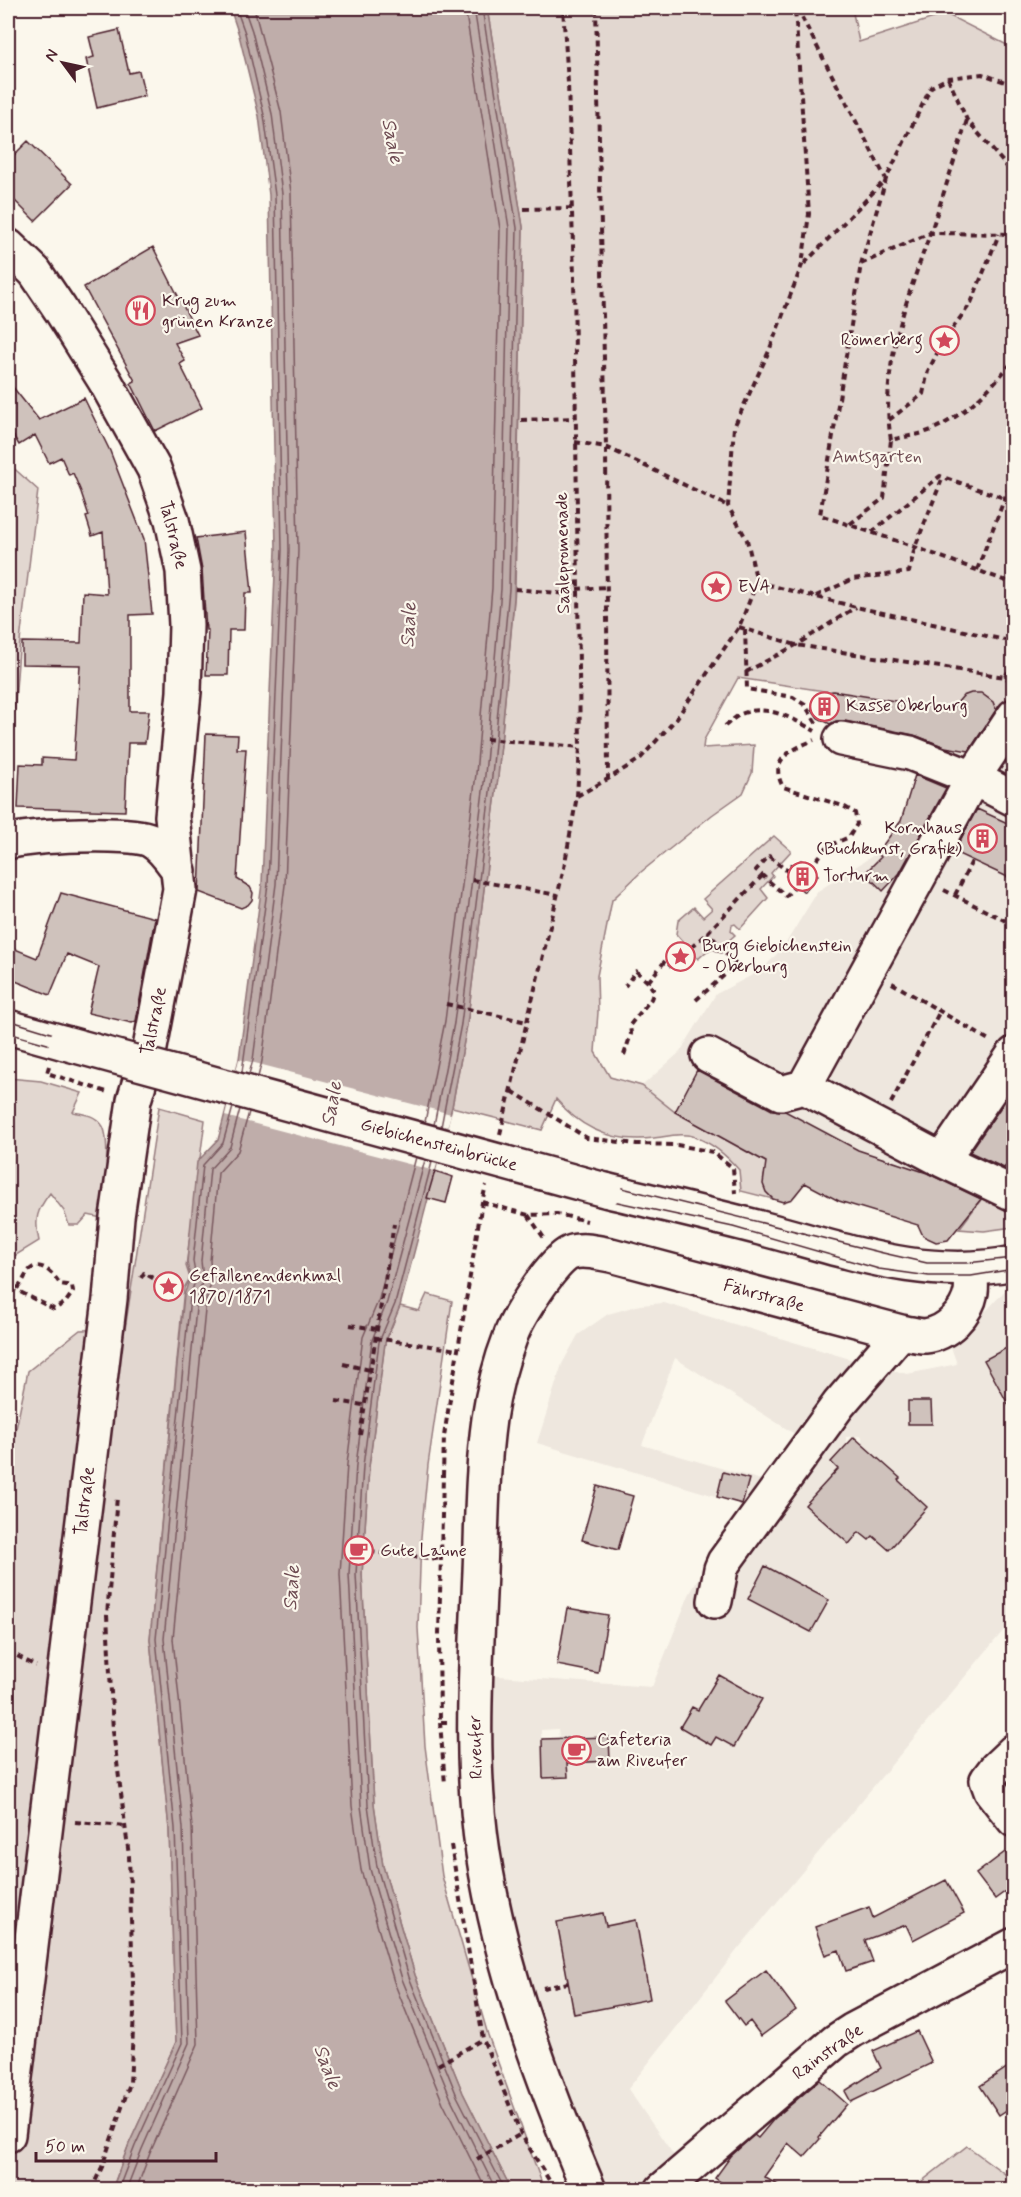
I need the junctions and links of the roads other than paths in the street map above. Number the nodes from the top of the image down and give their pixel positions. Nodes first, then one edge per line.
1 (8, 246) edge
2 (1011, 721) edge
3 (841, 740) road end
4 (973, 778) junction
5 (1014, 799) edge
6 (8, 842) edge
7 (178, 871) junction
8 (8, 1027) edge
9 (1013, 1054) edge
10 (708, 1055) dead end
11 (804, 1087) junction
12 (942, 1160) junction
13 (1013, 1194) edge
14 (1014, 1263) edge
15 (970, 1269) junction
16 (532, 1297) joint
17 (901, 1332) junction
18 (715, 1601) dead end
19 (1014, 1751) edge
20 (1014, 1820) edge
21 (1014, 1945) edge
22 (8, 2135) edge
23 (589, 2190) edge
24 (662, 2190) edge

1 - 7 street, Talstraße
2 - 4 street
3 - 4 street
4 - 5 street
4 - 11 street
6 - 7 street
7 - 22 street, Talstraße
8 - 15 street, Giebichensteinbrücke, bridge
9 - 12 street
10 - 11 street
11 - 12 street
12 - 13 street
14 - 15 street
15 - 17 street, Fährstraße
16 - 17 street, Fährstraße
16 - 23 street, Riveufer
17 - 18 street
19 - 20 street
21 - 24 street, Rainstraße

